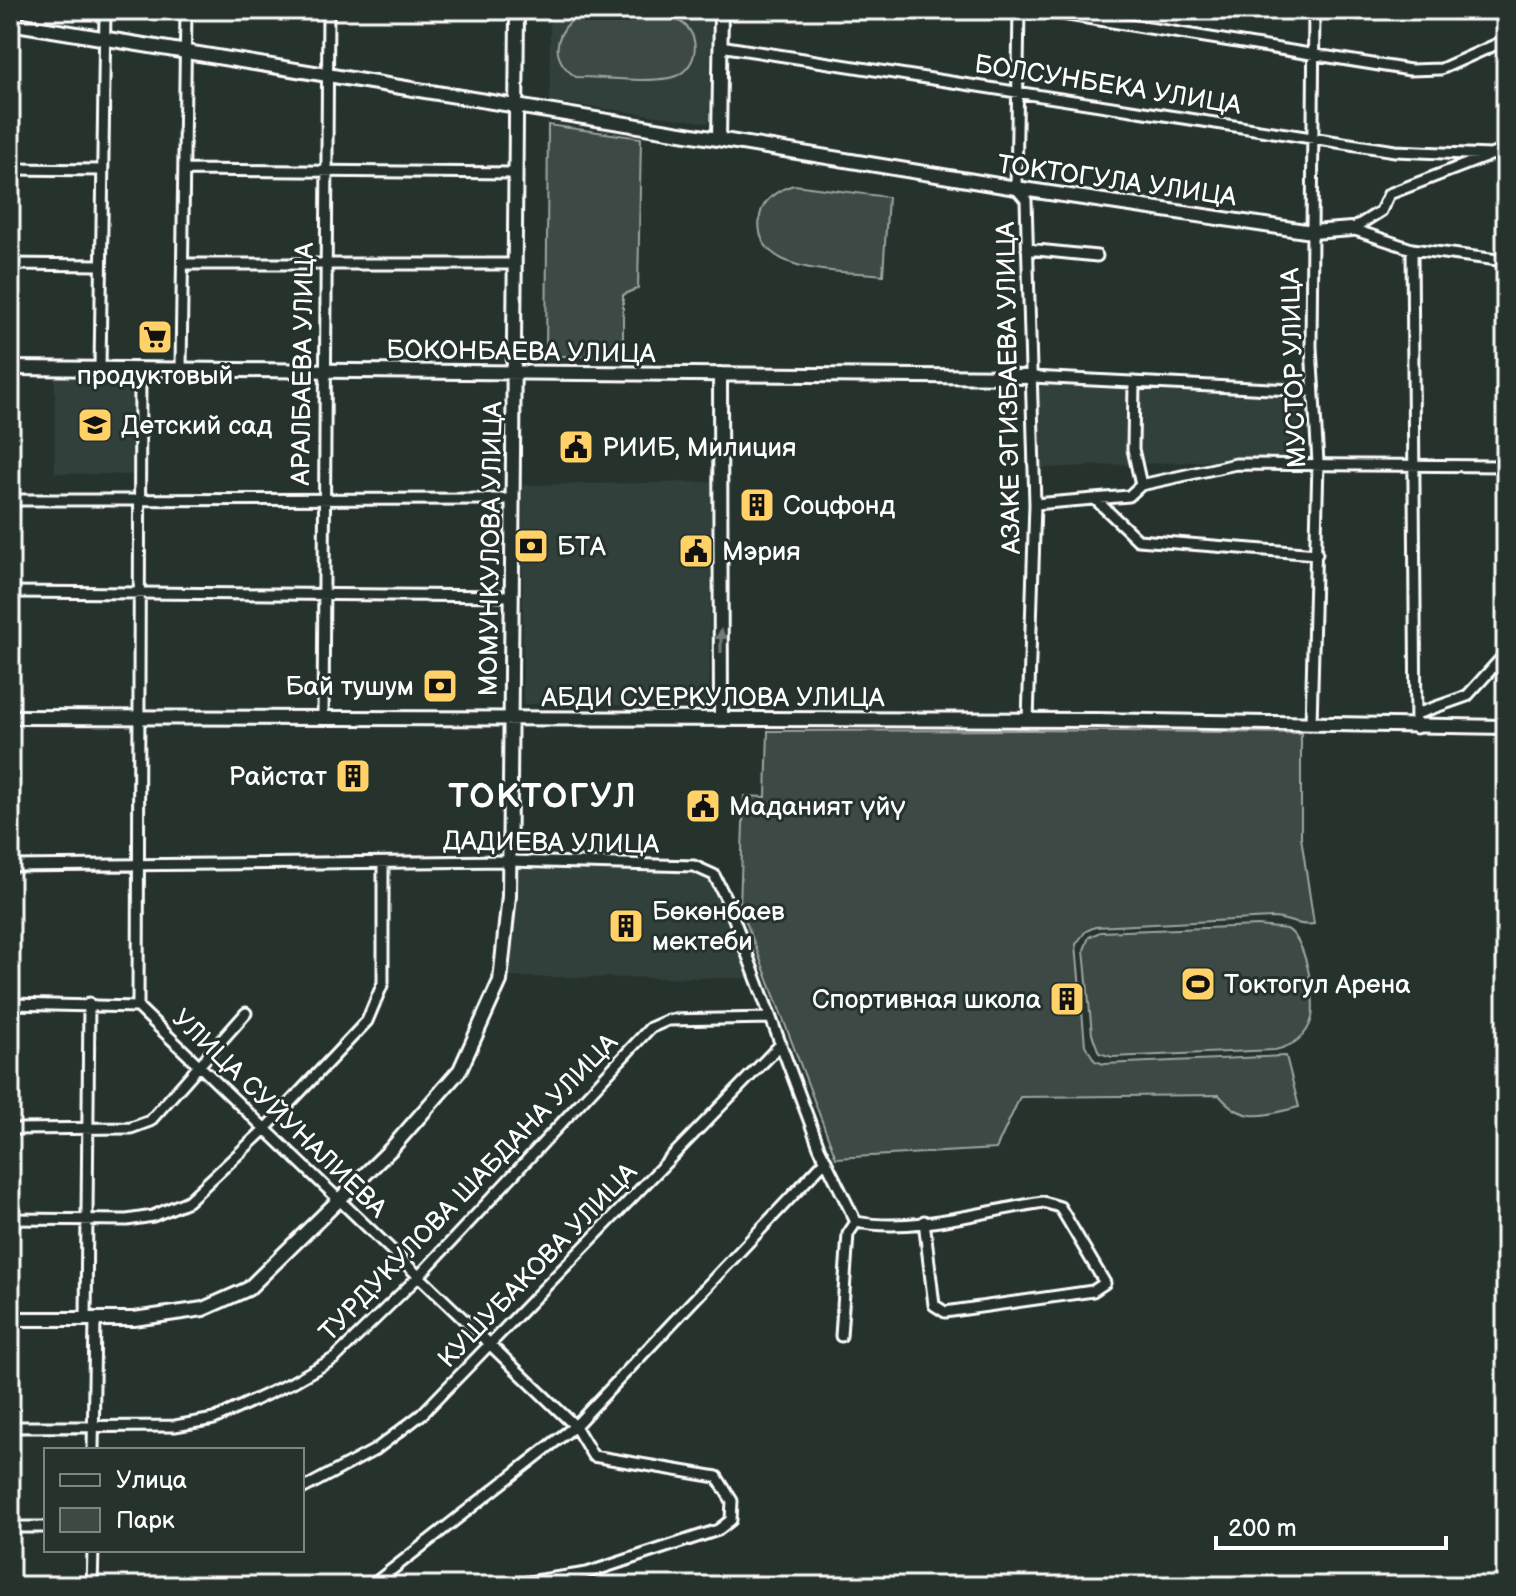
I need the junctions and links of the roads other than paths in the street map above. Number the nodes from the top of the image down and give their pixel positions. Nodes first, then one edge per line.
1 (105, 10) edge
2 (186, 10) edge
3 (328, 10) edge
4 (517, 10) edge
5 (721, 10) edge
6 (1019, 10) edge
7 (1037, 10) edge
8 (1314, 10) edge
9 (10, 23) edge
10 (104, 38) junction
11 (1506, 40) edge
12 (720, 46) junction
13 (186, 51) junction
14 (1314, 54) junction
15 (327, 75) junction
16 (1018, 93) junction
17 (516, 106) junction
18 (1313, 137) junction
19 (719, 139) junction
20 (1506, 149) edge
21 (1491, 155) junction
22 (10, 169) edge
23 (101, 170) junction
24 (184, 170) junction
25 (326, 171) junction
26 (515, 173) junction
27 (1016, 188) junction
28 (1352, 229) junction
29 (1312, 232) junction
30 (1027, 249) junction
31 (1412, 249) junction
32 (1097, 256) dead end
33 (1506, 261) edge
34 (10, 264) edge
35 (183, 264) junction
36 (325, 264) junction
37 (515, 264) junction
38 (99, 265) junction
39 (10, 368) edge
40 (100, 369) junction
41 (140, 369) junction
42 (181, 369) junction
43 (324, 371) junction
44 (514, 372) junction
45 (720, 374) junction
46 (1032, 377) junction
47 (1134, 382) junction
48 (1313, 391) junction
49 (1318, 463) junction
50 (1414, 464) junction
51 (1506, 466) edge
52 (1141, 485) junction
53 (512, 499) junction
54 (1095, 499) junction
55 (10, 500) edge
56 (323, 501) junction
57 (140, 502) junction
58 (1035, 504) junction
59 (1317, 554) junction
60 (10, 592) edge
61 (323, 594) junction
62 (139, 595) junction
63 (512, 596) junction
64 (1506, 653) edge
65 (1416, 714) junction
66 (10, 717) edge
67 (139, 717) junction
68 (323, 718) junction
69 (511, 719) junction
70 (721, 719) junction
71 (1028, 720) junction
72 (1311, 724) junction
73 (1506, 727) edge
74 (1416, 728) junction
75 (509, 861) junction
76 (383, 863) junction
77 (10, 866) edge
78 (138, 867) junction
79 (89, 1003) junction
80 (10, 1004) edge
81 (138, 1007) junction
82 (246, 1013) dead end
83 (771, 1018) junction
84 (781, 1044) junction
85 (198, 1065) junction
86 (10, 1129) edge
87 (265, 1129) junction
88 (88, 1130) junction
89 (826, 1160) junction
90 (339, 1200) junction
91 (10, 1219) edge
92 (87, 1220) junction
93 (924, 1221) junction
94 (856, 1222) junction
95 (419, 1276) junction
96 (10, 1319) edge
97 (91, 1319) junction
98 (841, 1336) dead end
99 (491, 1346) junction
100 (93, 1426) junction
101 (575, 1426) junction
102 (10, 1427) edge
103 (93, 1448) edge
104 (304, 1488) edge
105 (10, 1527) edge
106 (44, 1527) edge
107 (93, 1552) edge
108 (92, 1586) edge
109 (371, 1586) edge
110 (502, 1586) edge

1 - 10 street
2 - 13 street
3 - 15 street, АРАЛБАЕВА УЛИЦА
4 - 17 street, МОМУНКУЛОВА УЛИЦА
5 - 12 street
6 - 16 street, АЗАКЕ ЭГИЗБАЕВА УЛИЦА
7 - 14 street
8 - 14 street, МУСТОР УЛИЦА
9 - 10 street, ТОКТОГУЛА УЛИЦА
10 - 13 street, ТОКТОГУЛА УЛИЦА
10 - 23 street
11 - 14 street
12 - 16 street, БОЛСУНБЕКА УЛИЦА
12 - 19 street
13 - 15 street, ТОКТОГУЛА УЛИЦА
13 - 24 street
14 - 18 street, МУСТОР УЛИЦА
15 - 17 street, ТОКТОГУЛА УЛИЦА
15 - 25 street, АРАЛБАЕВА УЛИЦА
16 - 18 street, БОЛСУНБЕКА УЛИЦА
16 - 27 street, АЗАКЕ ЭГИЗБАЕВА УЛИЦА
17 - 19 street, ТОКТОГУЛА УЛИЦА
17 - 26 street, МОМУНКУЛОВА УЛИЦА
18 - 21 street, БОЛСУНБЕКА УЛИЦА
18 - 29 street, МУСТОР УЛИЦА
19 - 27 street, ТОКТОГУЛА УЛИЦА
20 - 21 street
21 - 28 street
22 - 23 street
23 - 38 street
24 - 25 street
24 - 35 street
25 - 26 street
25 - 36 street, АРАЛБАЕВА УЛИЦА
26 - 37 street, МОМУНКУЛОВА УЛИЦА
27 - 29 street, ТОКТОГУЛА УЛИЦА
27 - 30 street, АЗАКЕ ЭГИЗБАЕВА УЛИЦА
28 - 29 street, ТОКТОГУЛА УЛИЦА
28 - 31 street, ТОКТОГУЛА УЛИЦА
29 - 48 street, МУСТОР УЛИЦА
30 - 32 street
30 - 46 street, АЗАКЕ ЭГИЗБАЕВА УЛИЦА
31 - 33 street, ТОКТОГУЛА УЛИЦА
31 - 50 street
34 - 38 street
35 - 36 street
35 - 42 street
36 - 37 street
36 - 43 street, АРАЛБАЕВА УЛИЦА
37 - 44 street, МОМУНКУЛОВА УЛИЦА
38 - 40 street
39 - 40 street, БОКОНБАЕВА УЛИЦА
40 - 41 street, БОКОНБАЕВА УЛИЦА
41 - 42 street, БОКОНБАЕВА УЛИЦА
41 - 57 street
42 - 43 street, БОКОНБАЕВА УЛИЦА
43 - 44 street, БОКОНБАЕВА УЛИЦА
43 - 56 street, АРАЛБАЕВА УЛИЦА
44 - 45 street, БОКОНБАЕВА УЛИЦА
44 - 53 street, МОМУНКУЛОВА УЛИЦА
45 - 46 street, БОКОНБАЕВА УЛИЦА
70 -> 45 street
46 - 47 street
46 - 58 street, АЗАКЕ ЭГИЗБАЕВА УЛИЦА
47 - 48 street
47 - 52 street
48 - 49 street, МУСТОР УЛИЦА
49 - 50 street
49 - 52 street
49 - 59 street, МУСТОР УЛИЦА
50 - 51 street
50 - 65 street
52 - 54 street
53 - 56 street
53 - 63 street, МОМУНКУЛОВА УЛИЦА
54 - 58 street
54 - 59 street
55 - 57 street
56 - 57 street
56 - 61 street, АРАЛБАЕВА УЛИЦА
57 - 62 street
58 - 71 street, АЗАКЕ ЭГИЗБАЕВА УЛИЦА
59 - 72 street, МУСТОР УЛИЦА
60 - 62 street
61 - 62 street
61 - 63 street
61 - 68 street, АРАЛБАЕВА УЛИЦА
62 - 67 street
63 - 69 street, МОМУНКУЛОВА УЛИЦА
64 - 65 street
65 - 74 street
66 - 67 street, АБДИ СУЕРКУЛОВА УЛИЦА
67 - 68 street, АБДИ СУЕРКУЛОВА УЛИЦА
67 - 78 street
68 - 69 street, АБДИ СУЕРКУЛОВА УЛИЦА
69 - 70 street, АБДИ СУЕРКУЛОВА УЛИЦА
69 - 75 street, МОМУНКУЛОВА УЛИЦА
70 - 71 street, АБДИ СУЕРКУЛОВА УЛИЦА
71 - 72 street, АБДИ СУЕРКУЛОВА УЛИЦА
72 - 74 street, АБДИ СУЕРКУЛОВА УЛИЦА
73 - 74 street, АБДИ СУЕРКУЛОВА УЛИЦА
75 - 76 street, ДАДИЕВА УЛИЦА
75 - 83 street, ДАДИЕВА УЛИЦА
75 - 90 street, МОМУНКУЛОВА УЛИЦА
76 - 78 street, ДАДИЕВА УЛИЦА
76 - 87 street
77 - 78 street, ДАДИЕВА УЛИЦА
78 - 81 street
79 - 80 street
79 - 81 street
79 - 88 street
81 - 85 street, УЛИЦА СУЙУНАЛИЕВА
82 - 85 street
83 - 84 street, ДАДИЕВА УЛИЦА
83 - 95 street, ТУРДУКУЛОВА ШАБДАНА УЛИЦА
84 - 89 street, ДАДИЕВА УЛИЦА
84 - 99 street, КУШУБАКОВА УЛИЦА
85 - 87 street, УЛИЦА СУЙУНАЛИЕВА
85 - 88 street
86 - 88 street
87 - 90 street, УЛИЦА СУЙУНАЛИЕВА
87 - 92 street
88 - 92 street
89 - 94 street, ДАДИЕВА УЛИЦА
89 - 101 street
90 - 95 street, УЛИЦА СУЙУНАЛИЕВА
90 - 97 street, МОМУНКУЛОВА УЛИЦА
91 - 92 street
92 - 97 street
93 - 93 street
93 - 94 street
94 - 98 street
95 - 99 street, УЛИЦА СУЙУНАЛИЕВА
95 - 100 street, ТУРДУКУЛОВА ШАБДАНА УЛИЦА
96 - 97 street, МОМУНКУЛОВА УЛИЦА
97 - 100 street
99 - 101 street, УЛИЦА СУЙУНАЛИЕВА
99 - 104 street, КУШУБАКОВА УЛИЦА
100 - 102 street, ТУРДУКУЛОВА ШАБДАНА УЛИЦА
100 - 103 street
101 - 109 street
101 - 110 street, УЛИЦА СУЙУНАЛИЕВА
105 - 106 street
107 - 108 street

